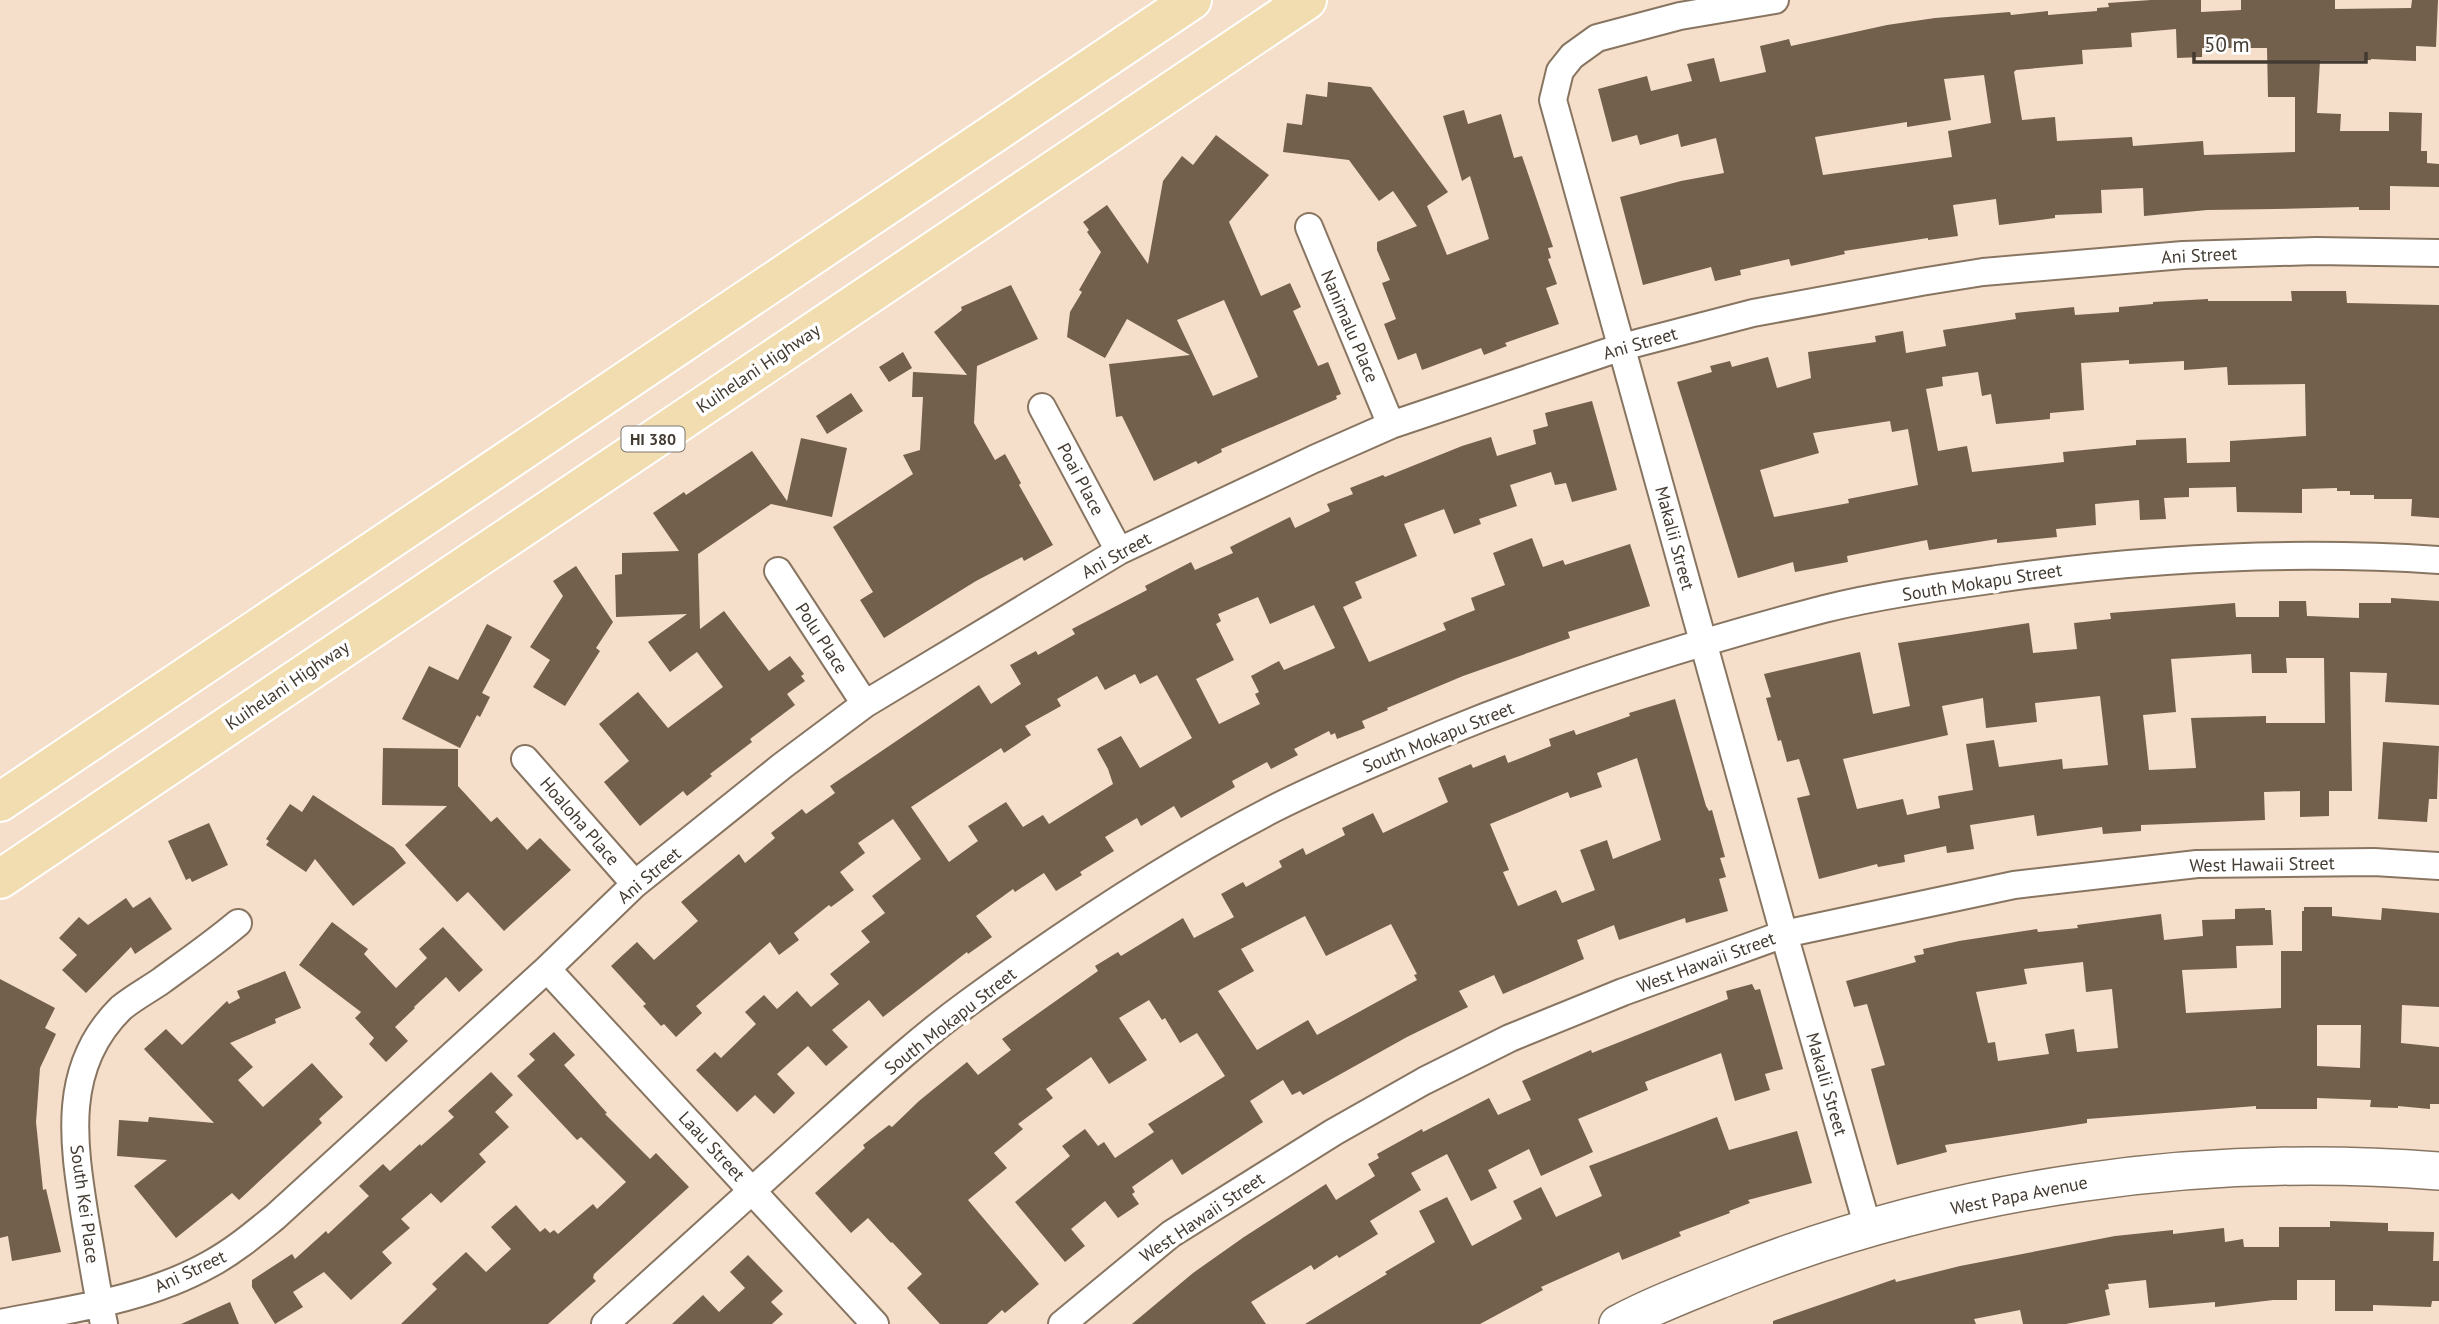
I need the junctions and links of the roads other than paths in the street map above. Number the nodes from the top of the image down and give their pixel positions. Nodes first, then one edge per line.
1 (1192, 0) edge
2 (1307, 0) edge
3 (1775, 0) edge
4 (1309, 227) dead end
5 (2439, 253) edge
6 (1622, 347) junction
7 (1042, 407) dead end
8 (1391, 425) junction
9 (1119, 551) junction
10 (2439, 560) edge
11 (778, 571) dead end
12 (1704, 644) junction
13 (865, 704) junction
14 (525, 759) dead end
15 (0, 802) edge
16 (2439, 866) edge
17 (0, 879) edge
18 (635, 884) junction
19 (238, 923) dead end
20 (1784, 933) junction
21 (547, 969) junction
22 (2439, 1171) edge
23 (753, 1190) junction
24 (1868, 1228) junction
25 (102, 1314) edge
26 (0, 1323) edge
27 (606, 1324) edge
28 (874, 1324) edge
29 (1062, 1324) edge
30 (1618, 1324) edge

1 - 15 main road
2 - 17 main road, Kuihelani Highway / HI 380
3 - 6 street, Makalii Street
4 - 8 street, Nanimalu Place
5 - 6 street, Ani Street
6 - 8 street, Ani Street
6 - 12 street, Makalii Street
7 - 9 street, Poai Place
8 - 9 street, Ani Street
9 - 13 street, Ani Street
10 - 12 street, South Mokapu Street
11 - 13 street, Polu Place
12 - 20 street, Makalii Street
12 - 23 street, South Mokapu Street
13 - 18 street, Ani Street
14 - 18 street, Hoaloha Place
16 - 20 street, West Hawaii Street
18 - 21 street, Ani Street
19 - 25 street, South Kei Place
20 - 24 street, Makalii Street
20 - 29 street, West Hawaii Street
21 - 23 street, Laau Street
21 - 25 street, Ani Street
22 - 24 street, West Papa Avenue
23 - 27 street, South Mokapu Street
23 - 28 street, Laau Street
24 - 30 street, West Papa Avenue
25 - 26 street, Ani Street

